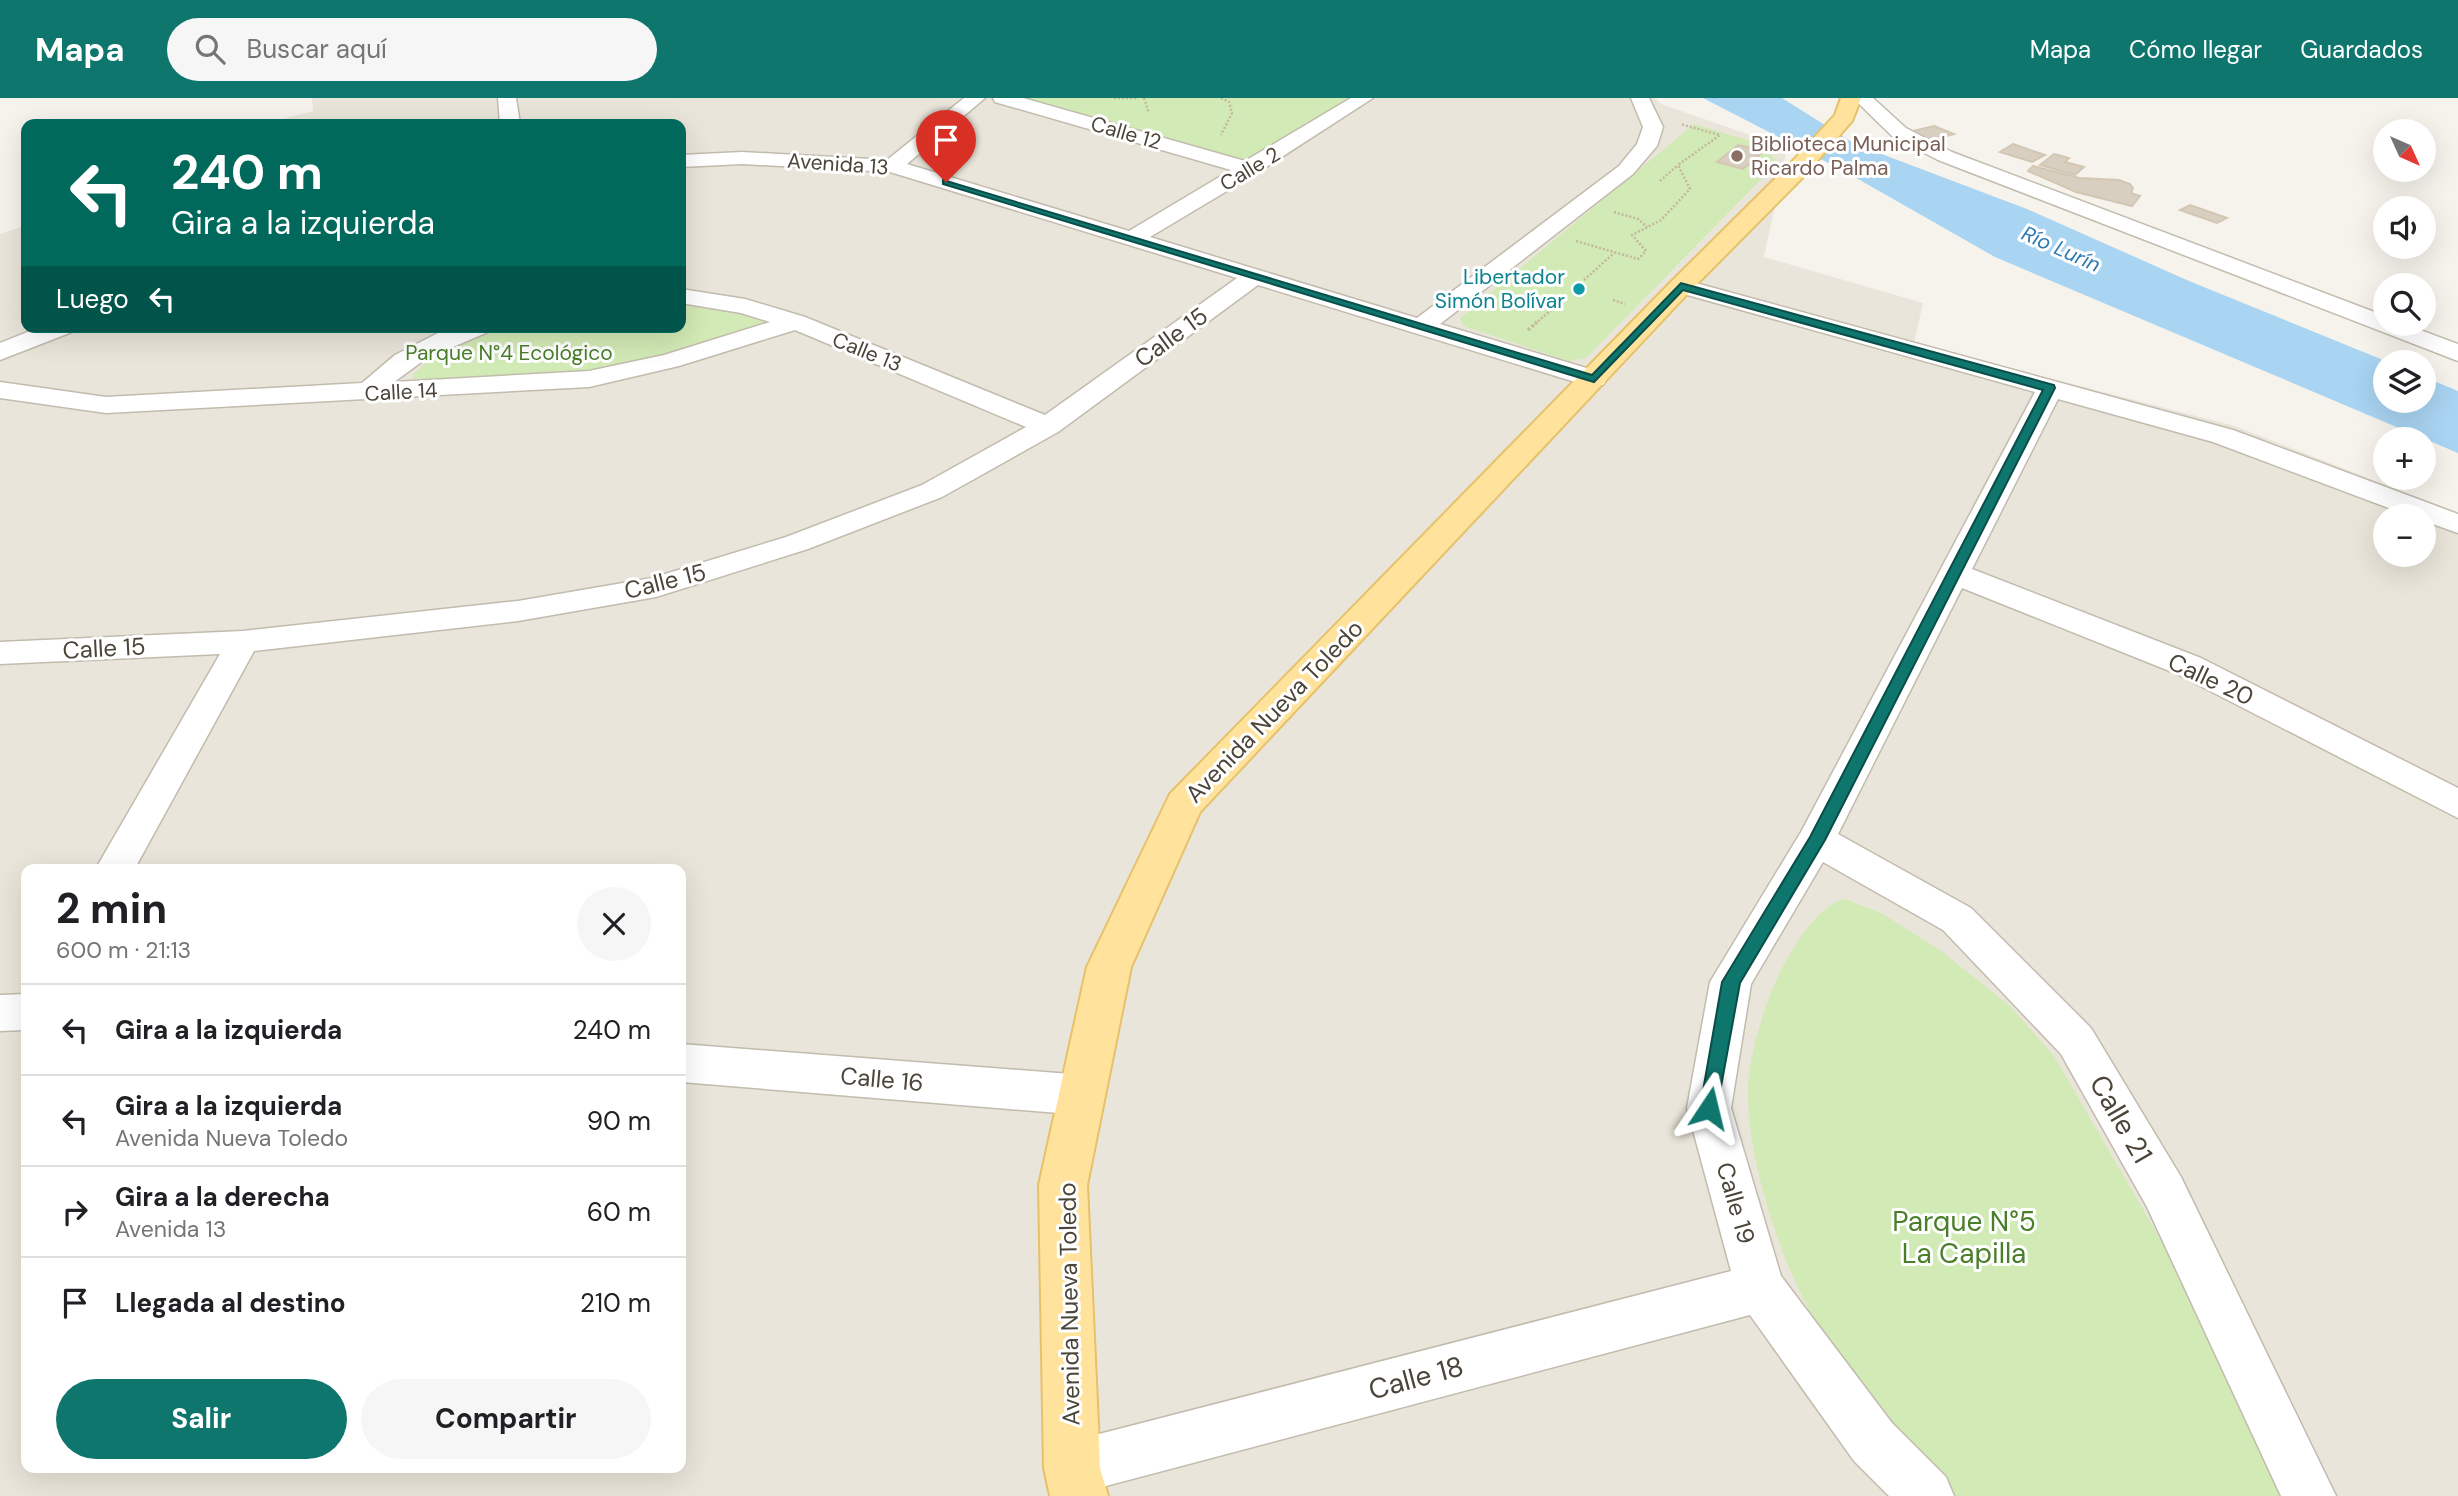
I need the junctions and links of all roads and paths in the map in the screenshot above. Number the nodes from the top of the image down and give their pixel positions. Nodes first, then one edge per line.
1 (507, 98) edge
2 (976, 98) edge
3 (1002, 98) edge
4 (1114, 98) edge
5 (1136, 98) edge
6 (1221, 98) edge
7 (1364, 98) edge
8 (1862, 98) edge
9 (1645, 107) edge
10 (1848, 107) edge
11 (509, 119) edge
12 (1219, 139) dead end
13 (686, 161) edge
14 (1678, 165) junction
15 (892, 166) junction
16 (1250, 169) junction
17 (1660, 181) dead end
18 (1545, 232) junction
19 (1133, 238) junction
20 (1615, 252) junction
21 (1255, 276) junction
22 (1584, 280) dead end
23 (1681, 286) junction
24 (1567, 296) dead end
25 (686, 297) edge
26 (796, 322) junction
27 (1422, 327) junction
28 (48, 333) edge
29 (465, 333) edge
30 (0, 352) edge
31 (1504, 352) junction
32 (2458, 353) edge
33 (1594, 379) junction
34 (2050, 388) junction
35 (0, 390) edge
36 (367, 393) junction
37 (1048, 426) junction
38 (2458, 524) edge
39 (1956, 574) junction
40 (243, 642) junction
41 (0, 653) edge
42 (2458, 804) edge
43 (1816, 840) junction
44 (117, 864) edge
45 (21, 1012) edge
46 (0, 1013) edge
47 (686, 1063) edge
48 (1083, 1095) junction
49 (1760, 1288) junction
50 (1075, 1482) edge
51 (1927, 1496) edge
52 (2309, 1496) edge

1 - 11 street
2 - 15 street
3 - 16 street, Calle 12
4 - 5 path
6 - 12 path
7 - 16 street, Calle 2
8 - 32 street
9 - 14 path
9 - 18 street
10 - 23 main road, Avenida Nueva Toledo
13 - 15 street, Avenida 13
14 - 17 path
14 - 20 path
15 - 19 street, Avenida 13
16 - 19 street, Calle 2
18 - 20 path
18 - 27 street
19 - 21 street, Avenida 13
20 - 22 path
21 - 27 street, Avenida 13
21 - 37 street, Calle 15
23 - 33 main road, Avenida Nueva Toledo
23 - 34 street
24 - 31 path
25 - 26 street, Calle 13
26 - 36 street, Calle 14
26 - 37 street, Calle 13
27 - 31 street, Avenida 13
28 - 30 street
29 - 36 street
31 - 33 street, Avenida 13
33 - 48 main road, Avenida Nueva Toledo
34 - 38 street
34 - 39 street, Calle 19
35 - 36 street, Calle 14
37 - 40 street, Calle 15
39 - 42 street, Calle 20
39 - 43 street, Calle 19
40 - 41 street, Calle 15
40 - 44 street
43 - 49 street, Calle 19
43 - 52 street, Calle 21
45 - 46 street
47 - 48 street, Calle 16
48 - 50 main road, Avenida Nueva Toledo
49 - 50 street, Calle 18
49 - 51 street, Calle 19

